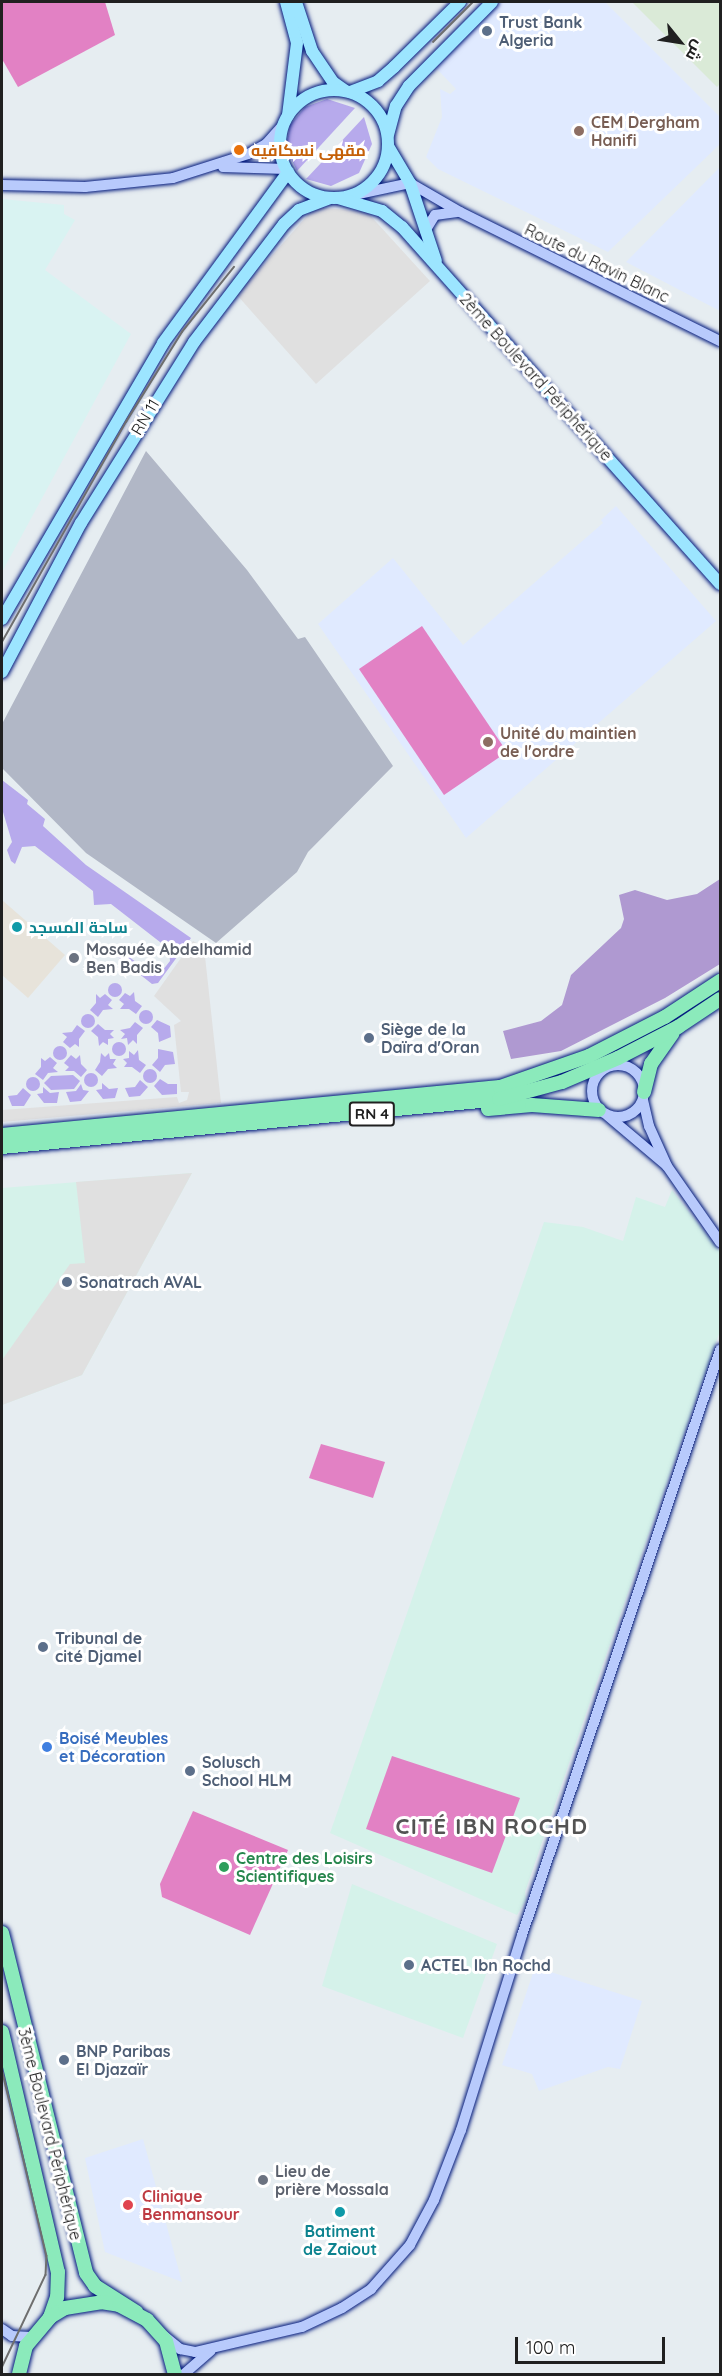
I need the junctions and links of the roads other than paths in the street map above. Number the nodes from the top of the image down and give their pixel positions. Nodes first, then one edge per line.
1 (286, 2) edge
2 (296, 2) edge
3 (460, 2) edge
4 (492, 2) edge
5 (347, 91) junction
6 (285, 121) junction
7 (388, 142) junction
8 (211, 167) junction
9 (287, 171) junction
10 (410, 183) junction
11 (2, 185) edge
12 (339, 198) junction
13 (460, 212) junction
14 (425, 231) junction
15 (438, 268) junction
16 (720, 340) edge
17 (720, 584) edge
18 (2, 619) edge
19 (2, 672) edge
20 (720, 981) edge
21 (720, 999) edge
22 (678, 1027) junction
23 (644, 1096) junction
24 (466, 1104) junction
25 (603, 1113) junction
26 (2, 1136) edge
27 (2, 1148) edge
28 (668, 1166) junction
29 (720, 1242) edge
30 (720, 1350) edge
31 (2, 1933) edge
32 (2, 2032) edge
33 (136, 2312) junction
34 (50, 2317) junction
35 (2, 2329) edge
36 (158, 2330) junction
37 (31, 2337) junction
38 (210, 2350) junction
39 (17, 2372) edge
40 (175, 2374) edge
41 (184, 2374) edge

1 - 6 main road
2 - 5 main road
3 - 5 main road
4 - 7 main road
5 - 6 main road
5 - 7 main road
6 - 8 street
6 - 9 main road
7 - 10 main road, 2ème Boulevard Périphérique
7 - 12 main road
8 - 9 street
8 - 11 street
9 - 12 main road
9 - 18 main road, RN 11
10 - 12 street
10 - 13 street, Route du Ravin Blanc
10 - 14 main road, 2ème Boulevard Périphérique
12 - 15 main road
12 - 19 main road, RN 11
13 - 14 street
13 - 16 street, Route du Ravin Blanc
14 - 15 main road, 2ème Boulevard Périphérique
15 - 17 main road, 2ème Boulevard Périphérique
20 - 26 highway, RN 4
21 - 22 highway, RN 4
22 - 23 highway
22 - 24 highway, RN 4
23 - 25 street
23 - 25 street
23 - 28 street
24 - 25 highway
24 - 27 highway, RN 4
25 - 28 street
28 - 29 street
30 - 38 street
31 - 33 highway, 3ème Boulevard Périphérique
32 - 34 highway, 3ème Boulevard Périphérique
33 - 34 highway
33 - 36 highway, 3ème Boulevard Périphérique
34 - 37 highway
35 - 37 street
36 - 38 street
36 - 40 highway
37 - 39 highway
38 - 41 street

